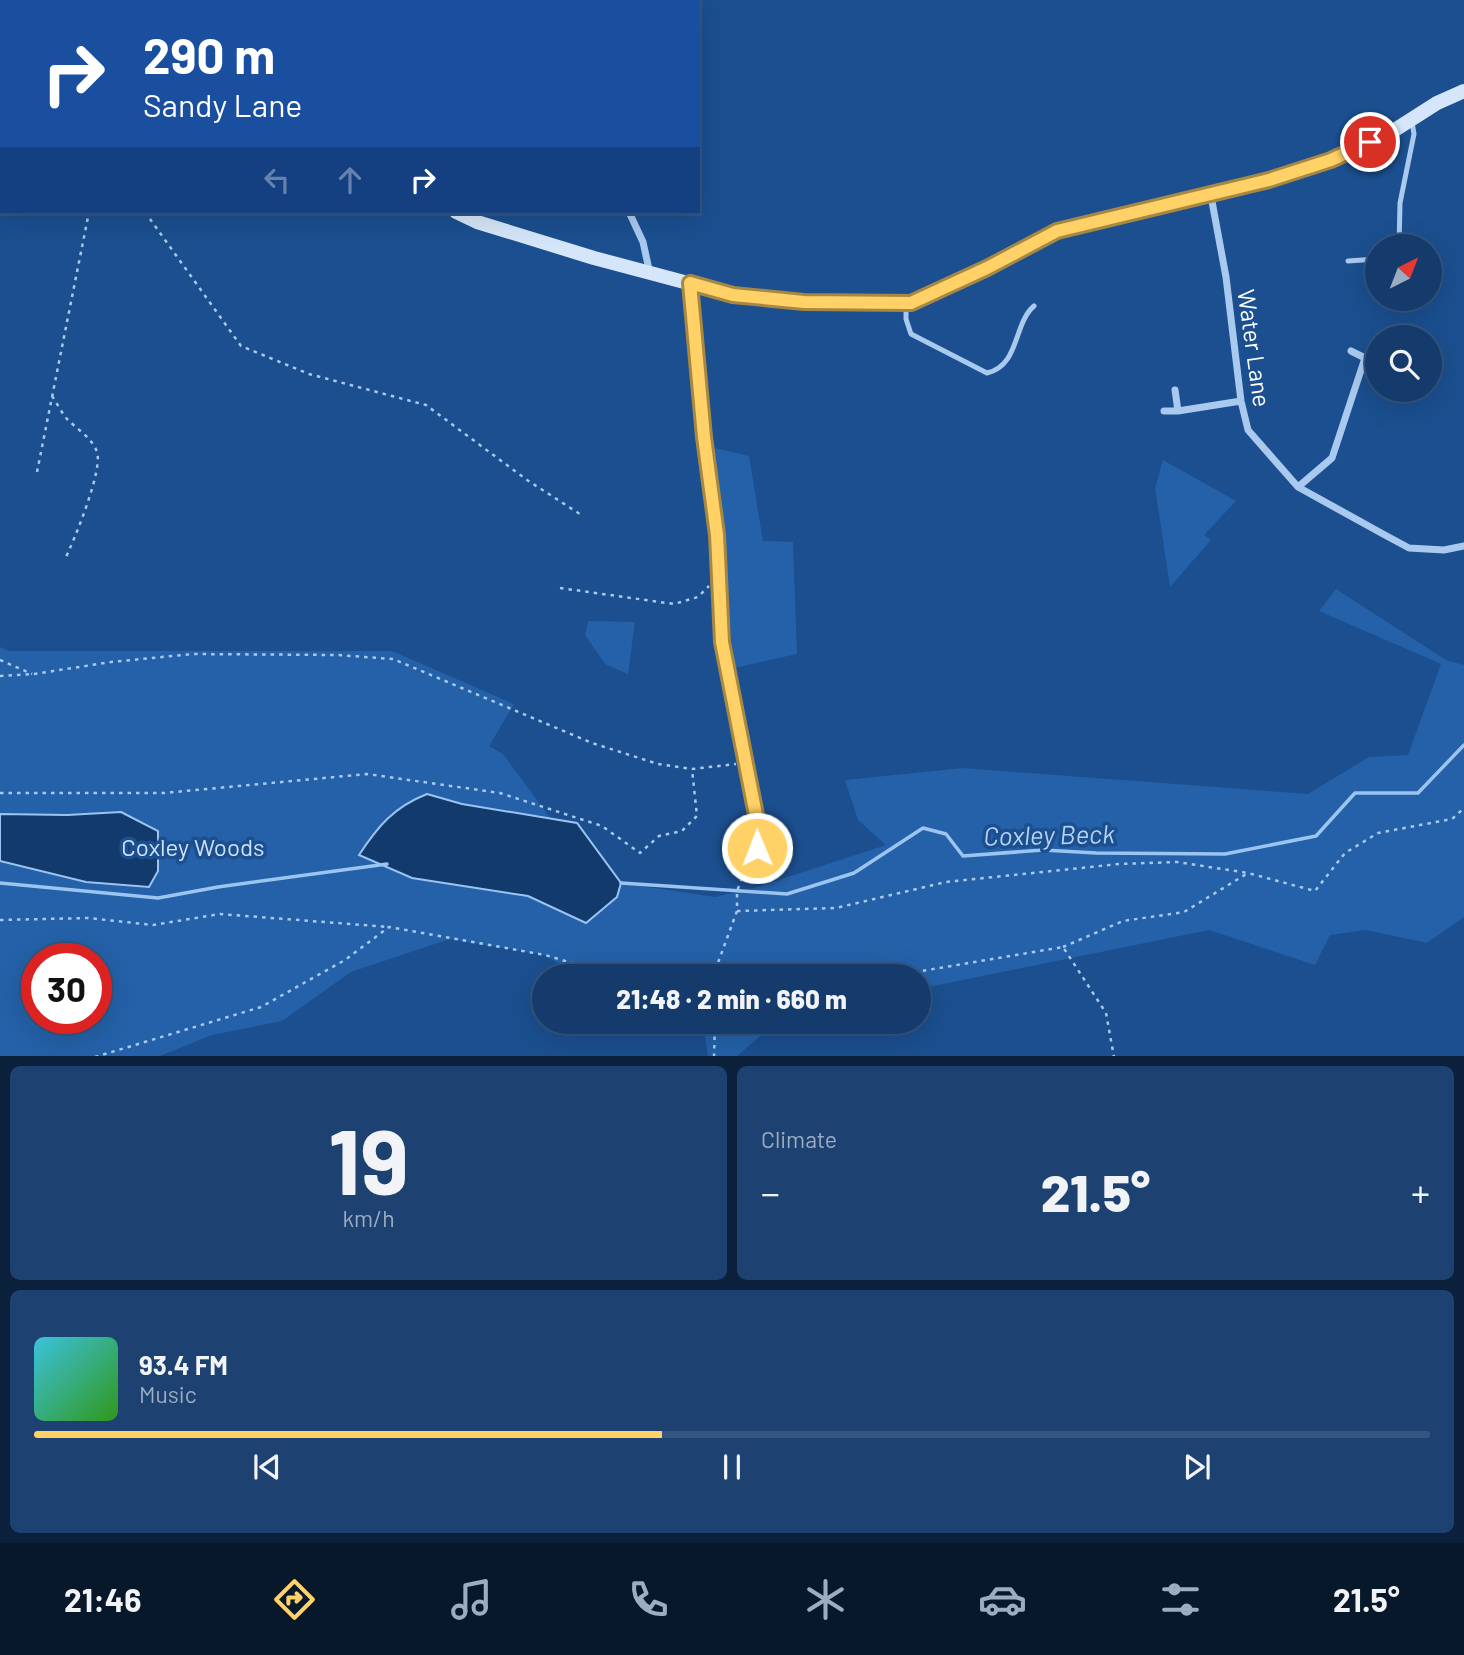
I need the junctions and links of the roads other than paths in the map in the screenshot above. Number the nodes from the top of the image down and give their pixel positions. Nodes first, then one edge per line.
1 (1464, 91) edge
2 (1412, 119) junction
3 (1210, 196) junction
4 (460, 214) edge
5 (630, 214) edge
6 (1399, 234) edge
7 (1365, 260) edge
8 (1348, 261) dead end
9 (650, 275) junction
10 (690, 283) junction
11 (906, 303) junction
12 (1034, 306) dead end
13 (1351, 351) dead end
14 (1365, 358) joint
15 (1175, 390) dead end
16 (1241, 401) junction
17 (1164, 411) dead end
18 (1178, 411) junction
19 (1298, 487) junction
20 (1464, 546) edge
21 (744, 871) road end

1 - 2 street
2 - 3 street
2 - 6 lane
3 - 11 street
3 - 16 street, Water Lane
4 - 9 street
5 - 9 street
7 - 8 lane
9 - 10 street
10 - 11 street
10 - 21 street
11 - 12 lane
13 - 14 street
14 - 19 street
15 - 18 street
16 - 18 street
16 - 19 street, Water Lane
17 - 18 street
19 - 20 street, Water Lane

